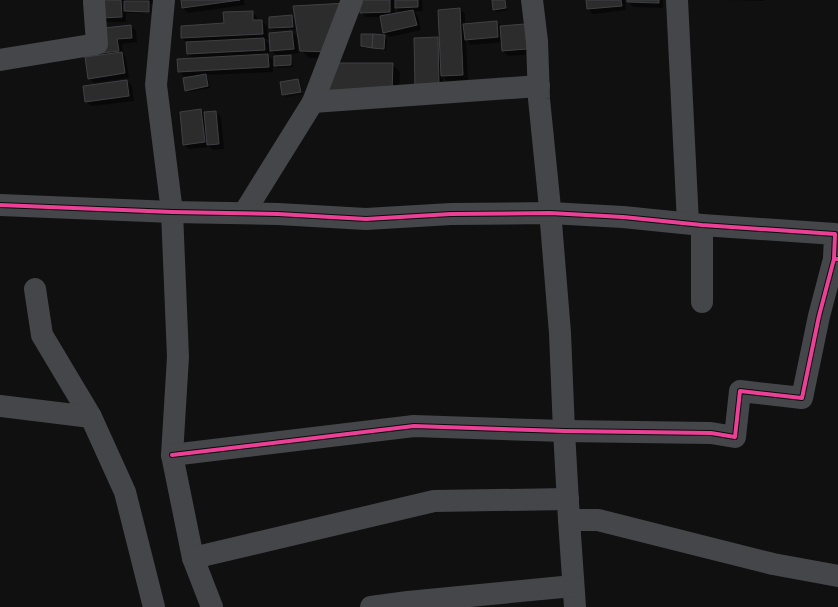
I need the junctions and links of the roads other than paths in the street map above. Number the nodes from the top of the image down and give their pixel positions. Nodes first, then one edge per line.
1 (164, 0) edge
2 (352, 0) edge
3 (532, 0) edge
4 (677, 0) edge
5 (94, 2) dead end
6 (0, 60) edge
7 (539, 86) junction
8 (313, 102) junction
9 (0, 205) edge
10 (172, 212) junction
11 (244, 213) junction
12 (550, 213) junction
13 (695, 224) junction
14 (836, 259) edge
15 (36, 289) dead end
16 (702, 302) dead end
17 (0, 406) edge
18 (91, 417) junction
19 (564, 431) junction
20 (172, 455) junction
21 (568, 499) junction
22 (569, 520) junction
23 (193, 558) junction
24 (838, 576) edge
25 (574, 597) edge
26 (154, 607) edge
27 (212, 607) edge
28 (371, 607) edge

1 - 10 street
2 - 8 street
3 - 7 street
4 - 13 street
5 - 6 street
7 - 8 street
7 - 12 street
8 - 11 street
9 - 10 street
10 - 11 street
10 - 20 street
11 - 12 street
12 - 13 street
12 - 19 street
13 - 14 street
13 - 16 street
14 - 19 street
15 - 18 street
17 - 18 street
18 - 26 street
19 - 20 street
19 - 21 street
20 - 23 street
21 - 22 street
21 - 23 street
22 - 24 street
22 - 25 street
23 - 27 street
25 - 28 street

